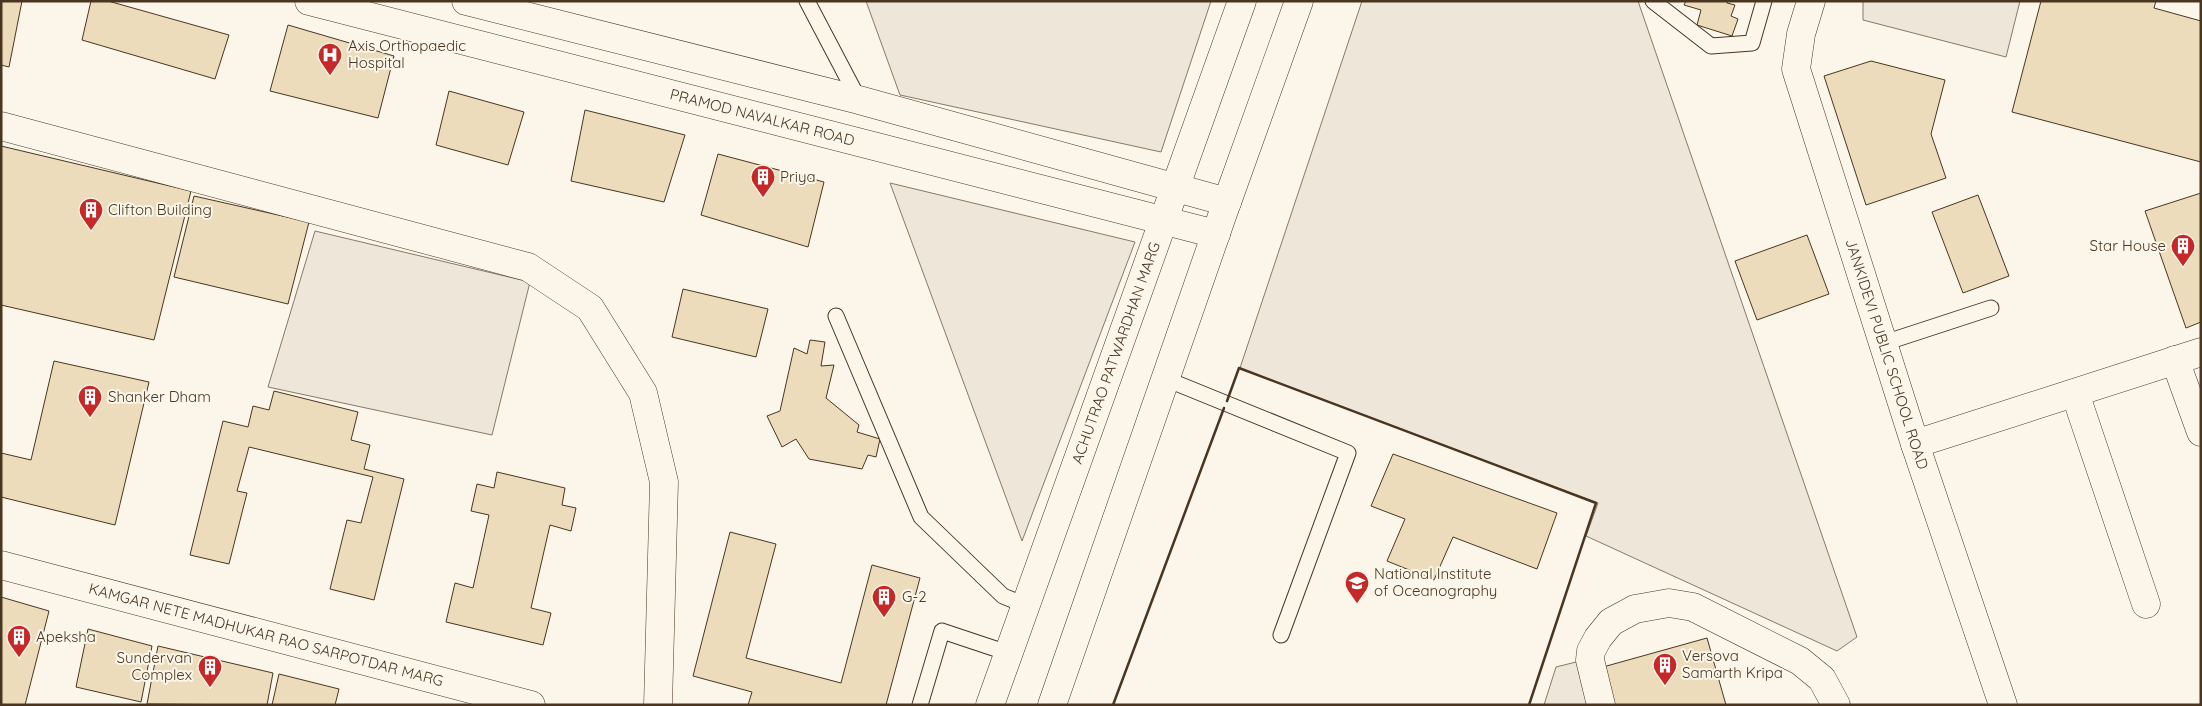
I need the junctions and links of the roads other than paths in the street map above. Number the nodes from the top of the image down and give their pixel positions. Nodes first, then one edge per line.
1 (309, 1) edge
2 (466, 1) edge
3 (807, 1) edge
4 (1242, 1) edge
5 (1299, 1) edge
6 (1653, 1) edge
7 (1764, 1) edge
8 (1811, 1) edge
9 (860, 100) junction
10 (1, 126) edge
11 (1175, 188) junction
12 (1227, 202) junction
13 (1163, 220) junction
14 (1216, 234) junction
15 (1991, 308) dead end
16 (836, 316) dead end
17 (1884, 343) junction
18 (2201, 352) edge
19 (2175, 360) junction
20 (1166, 379) junction
21 (2075, 393) junction
22 (2201, 432) edge
23 (1915, 444) junction
24 (1, 565) edge
25 (2146, 604) dead end
26 (1025, 605) junction
27 (1281, 634) dead end
28 (1008, 652) junction
29 (531, 705) edge
30 (658, 705) edge
31 (920, 705) edge
32 (990, 705) edge
33 (1052, 705) edge
34 (1601, 705) edge
35 (1836, 705) edge
36 (2003, 705) edge

1 - 13 street, PRAMOD NAVALKAR ROAD
2 - 9 street
3 - 9 lane
4 - 11 street, ACHUTRAO PATWARDHAN MARG
5 - 12 street
6 - 7 lane
8 - 17 street, JANKIDEVI PUBLIC SCHOOL ROAD
9 - 11 street
10 - 30 street
11 - 12 street
11 - 13 street, ACHUTRAO PATWARDHAN MARG
12 - 14 street
13 - 14 street, PRAMOD NAVALKAR ROAD
13 - 26 street, ACHUTRAO PATWARDHAN MARG
14 - 20 street
15 - 17 lane
16 - 26 lane
17 - 23 street, JANKIDEVI PUBLIC SCHOOL ROAD
18 - 19 street
19 - 21 street
19 - 22 street
20 - 27 lane
20 - 33 street
21 - 23 street
21 - 25 street
23 - 36 street, JANKIDEVI PUBLIC SCHOOL ROAD
24 - 29 street, KAMGAR NETE MADHUKAR RAO SARPOTDAR MARG
26 - 28 street, ACHUTRAO PATWARDHAN MARG
28 - 31 lane
28 - 32 street, ACHUTRAO PATWARDHAN MARG
34 - 35 street

